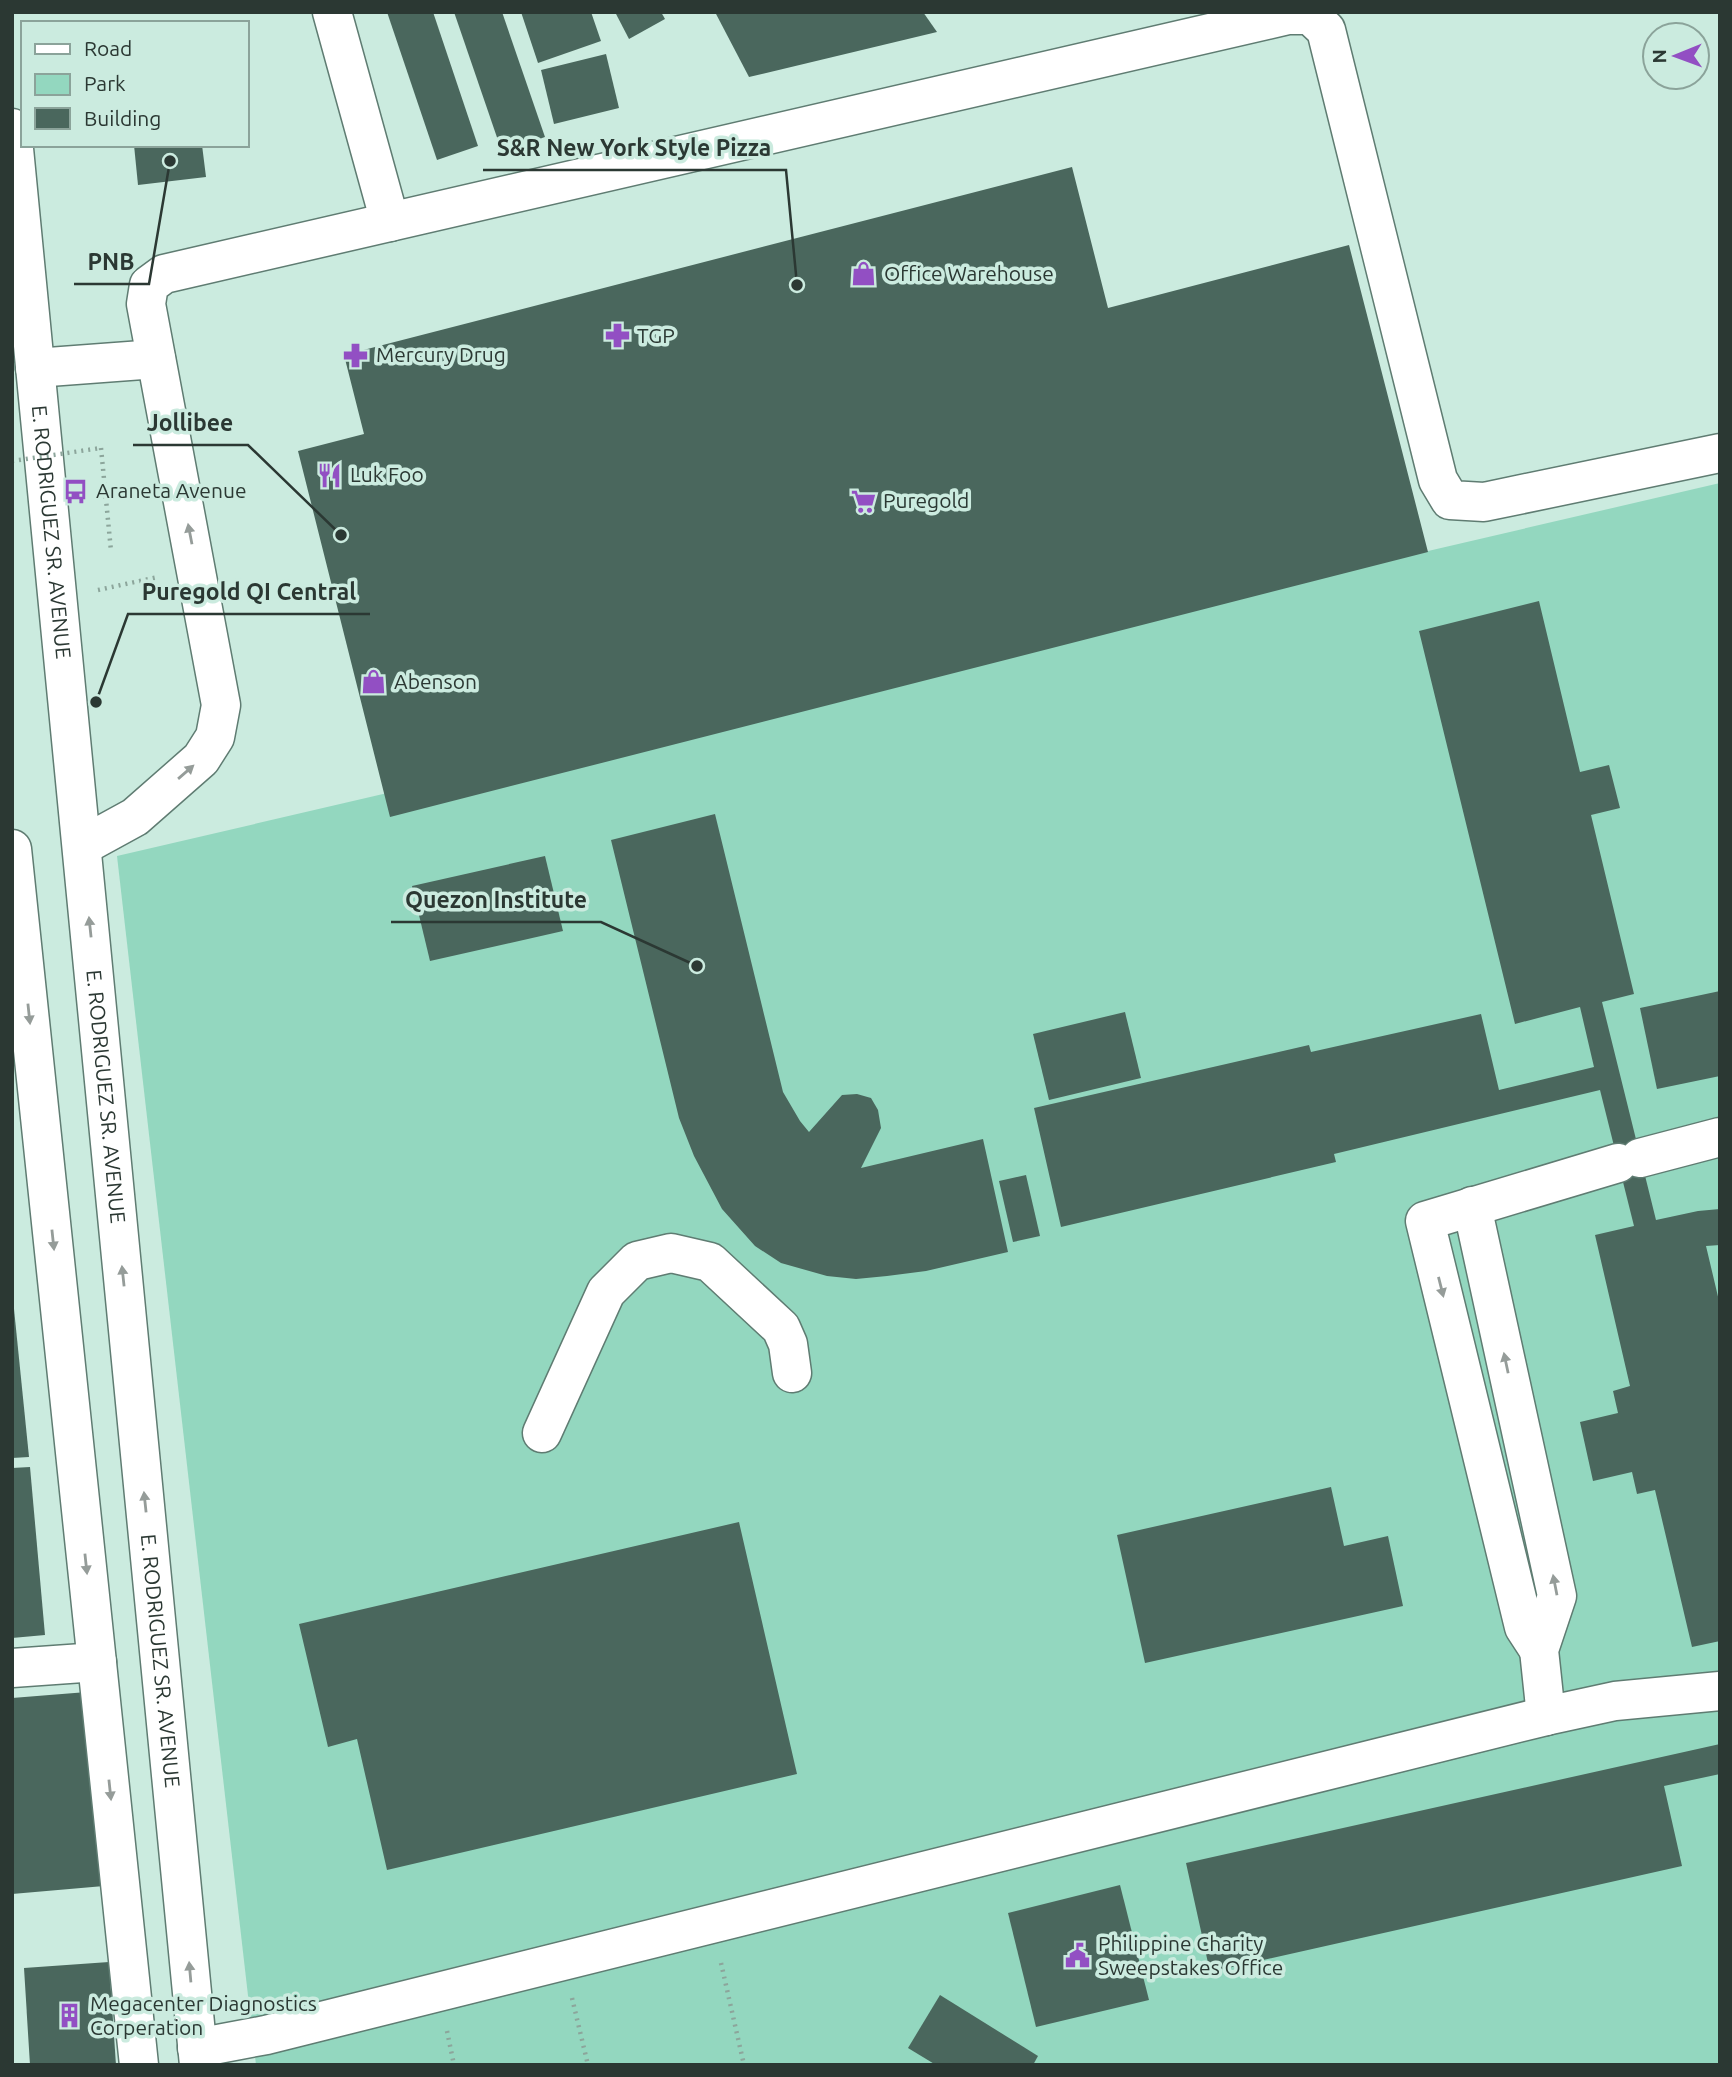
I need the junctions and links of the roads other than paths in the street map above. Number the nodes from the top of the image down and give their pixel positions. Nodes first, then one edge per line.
1 (332, 12) edge
2 (12, 128) edge
3 (390, 222) junction
4 (156, 359) junction
5 (35, 368) junction
6 (1720, 453) edge
7 (82, 846) junction
8 (12, 849) edge
9 (15, 899) edge
10 (18, 963) edge
11 (1720, 1137) edge
12 (1472, 1206) junction
13 (792, 1373) dead end
14 (542, 1433) dead end
15 (1530, 1477) junction
16 (1490, 1486) junction
17 (1539, 1650) junction
18 (97, 1662) junction
19 (12, 1668) edge
20 (1720, 1691) edge
21 (1546, 1716) junction
22 (198, 2056) edge
23 (139, 2065) edge

1 - 3 main road
2 - 5 main road, E. RODRIGUEZ SR. AVENUE
3 - 4 main road
3 - 6 main road
4 - 5 main road
7 -> 4 main road
5 - 7 main road, E. RODRIGUEZ SR. AVENUE
22 -> 7 main road, E. RODRIGUEZ SR. AVENUE
8 - 9 main road
9 - 10 main road
10 -> 18 main road
11 - 12 main road
15 -> 12 main road
12 -> 16 main road
13 - 14 main road
15 - 16 main road
17 -> 15 main road
16 - 17 main road
17 - 21 main road
18 - 19 main road
18 -> 23 main road
20 - 21 main road
21 - 22 main road

